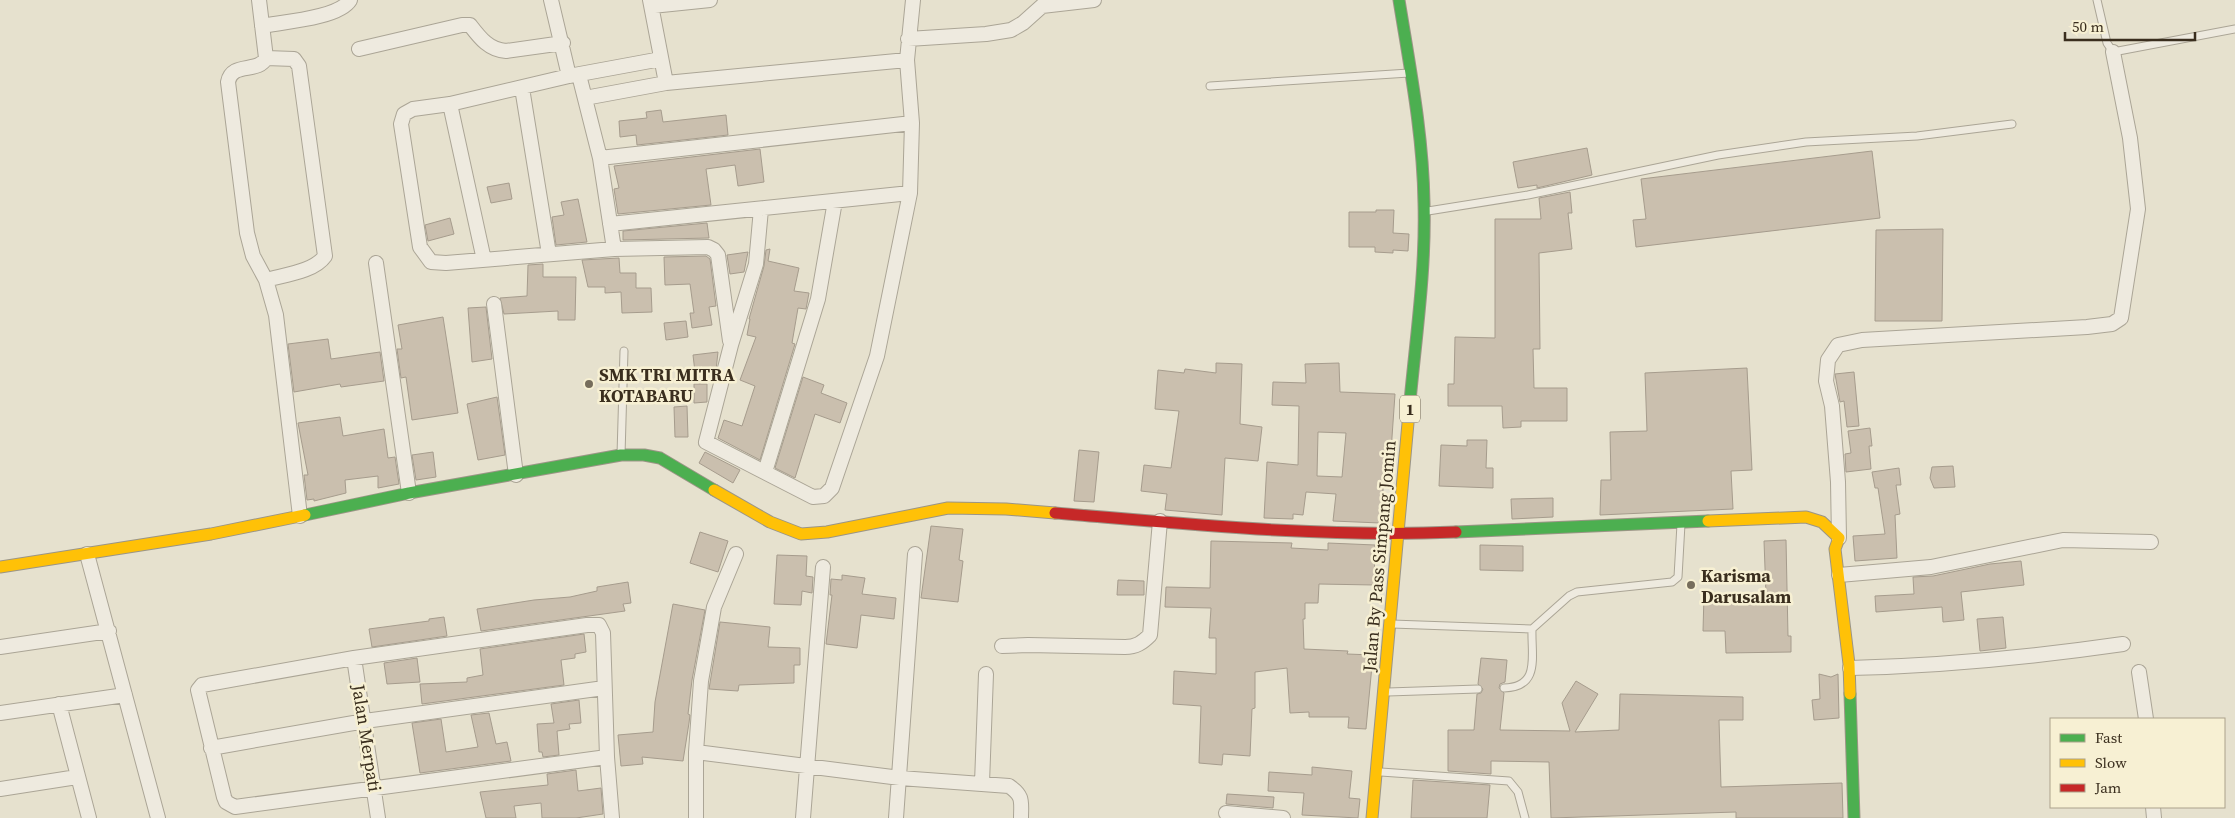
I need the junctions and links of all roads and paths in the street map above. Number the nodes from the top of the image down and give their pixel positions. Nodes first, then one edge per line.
1 (259, 0) edge
2 (350, 0) edge
3 (551, 0) edge
4 (710, 0) edge
5 (913, 0) edge
6 (1094, 0) edge
7 (1399, 0) edge
8 (2097, 0) edge
9 (651, 3) edge
10 (262, 26) junction
11 (2235, 29) edge
12 (908, 39) junction
13 (562, 43) junction
14 (358, 49) dead end
15 (2113, 52) junction
16 (266, 58) junction
17 (661, 59) junction
18 (907, 60) junction
19 (1413, 73) junction
20 (574, 76) junction
21 (666, 83) junction
22 (1210, 86) dead end
23 (522, 88) junction
24 (585, 98) junction
25 (450, 104) junction
26 (912, 123) junction
27 (2012, 124) dead end
28 (600, 158) junction
29 (910, 193) junction
30 (835, 201) junction
31 (761, 209) junction
32 (1425, 212) junction
33 (610, 224) junction
34 (614, 249) junction
35 (549, 254) junction
36 (484, 260) junction
37 (376, 263) dead end
38 (266, 280) junction
39 (494, 304) dead end
40 (731, 345) junction
41 (624, 351) dead end
42 (621, 456) junction
43 (765, 472) junction
44 (516, 475) junction
45 (409, 493) junction
46 (300, 516) junction
47 (1160, 521) junction
48 (1681, 524) junction
49 (1397, 535) junction
50 (1839, 538) junction
51 (2151, 542) dead end
52 (87, 554) junction
53 (736, 554) dead end
54 (915, 554) dead end
55 (0, 567) edge
56 (823, 567) dead end
57 (1839, 575) junction
58 (1390, 624) junction
59 (1532, 629) junction
60 (109, 631) junction
61 (2123, 644) dead end
62 (1002, 646) dead end
63 (0, 647) edge
64 (354, 658) junction
65 (1850, 668) junction
66 (2139, 672) dead end
67 (986, 674) dead end
68 (604, 688) junction
69 (1504, 688) dead end
70 (1478, 689) dead end
71 (1384, 692) junction
72 (125, 695) junction
73 (59, 704) junction
74 (0, 713) edge
75 (2146, 718) edge
76 (365, 721) junction
77 (211, 748) junction
78 (696, 752) junction
79 (607, 757) junction
80 (807, 765) junction
81 (1378, 771) junction
82 (77, 777) junction
83 (900, 778) junction
84 (982, 783) junction
85 (375, 789) junction
86 (0, 790) edge
87 (1226, 813) dead end
88 (88, 818) edge
89 (158, 818) edge
90 (378, 818) edge
91 (612, 818) edge
92 (696, 818) edge
93 (803, 818) edge
94 (896, 818) edge
95 (1021, 818) edge
96 (1283, 818) edge
97 (1372, 818) edge
98 (1525, 818) edge
99 (1854, 818) edge

1 - 10 street
2 - 10 street
3 - 13 street
4 - 9 street
5 - 12 street
6 - 12 street
7 - 19 main road, Jalan By Pass Simpang Jomin / 1
8 - 15 lane
9 - 17 street
10 - 16 street
11 - 15 lane
12 - 18 street
13 - 14 street
13 - 20 street
15 - 50 street
16 - 38 street
16 - 38 street
17 - 20 street
17 - 21 street
18 - 21 street
18 - 26 street
19 - 22 lane
19 - 32 main road, Jalan By Pass Simpang Jomin / 1
20 - 23 street
20 - 24 street
21 - 24 street
23 - 25 street
23 - 35 street
24 - 28 street
25 - 36 street
25 - 36 street
26 - 28 street
26 - 29 street
27 - 32 lane
28 - 33 street
29 - 30 street
29 - 43 street
30 - 31 street
30 - 43 street
31 - 33 street
31 - 40 street
32 - 49 main road, Jalan By Pass Simpang Jomin / 1
33 - 34 street
34 - 35 street
34 - 40 street
35 - 36 street
37 - 45 street
38 - 46 street
39 - 44 street
40 - 43 street
41 - 42 lane
42 - 44 main road
42 - 47 main road
44 - 45 main road
45 - 46 main road
46 - 52 main road
47 - 49 main road
47 - 62 street
48 - 49 main road
48 - 50 main road
48 - 59 lane
49 - 58 main road, Jalan By Pass Simpang Jomin / 1
50 - 57 main road
51 - 57 street
52 - 55 main road
52 - 60 street
53 - 78 street
54 - 83 street
56 - 80 street
57 - 65 main road
58 - 59 lane
58 - 71 main road, Jalan By Pass Simpang Jomin / 1
59 - 69 lane
60 - 63 street
60 - 72 street
61 - 65 street
64 - 68 street
64 - 76 street, Jalan Merpati
64 - 77 street
65 - 99 main road
66 - 75 street
67 - 84 street
68 - 76 street
68 - 79 street
70 - 71 lane
71 - 81 main road, Jalan By Pass Simpang Jomin / 1
72 - 73 street
72 - 89 street
73 - 74 street
73 - 82 street
76 - 77 street
76 - 85 street, Jalan Merpati
77 - 85 street
78 - 80 street
78 - 92 street
79 - 85 street
79 - 91 street
80 - 83 street
80 - 93 street
81 - 97 main road, Jalan By Pass Simpang Jomin / 1
81 - 98 lane
82 - 86 street
82 - 88 street
83 - 84 street
83 - 94 street
84 - 95 street
85 - 90 street, Jalan Merpati
87 - 96 street

